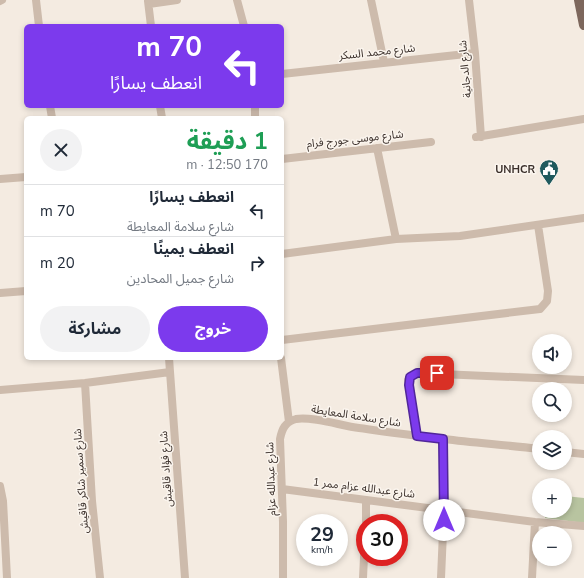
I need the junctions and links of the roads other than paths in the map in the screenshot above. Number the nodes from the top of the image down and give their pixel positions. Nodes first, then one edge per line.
1 (36, 0) edge
2 (177, 0) edge
3 (237, 0) edge
4 (370, 0) edge
5 (469, 0) edge
6 (149, 2) edge
7 (581, 2) edge
8 (39, 24) edge
9 (151, 24) edge
10 (243, 24) edge
11 (584, 25) edge
12 (475, 53) junction
13 (384, 62) junction
14 (284, 74) edge
15 (584, 119) edge
16 (431, 142) dead end
17 (377, 148) junction
18 (284, 159) edge
19 (24, 177) edge
20 (0, 178) edge
21 (584, 218) edge
22 (538, 225) junction
23 (396, 239) junction
24 (284, 254) edge
25 (24, 291) edge
26 (0, 293) edge
27 (284, 340) edge
28 (169, 360) edge
29 (281, 360) edge
30 (170, 372) junction
31 (584, 380) edge
32 (85, 383) junction
33 (0, 390) edge
34 (289, 422) junction
35 (417, 436) junction
36 (443, 439) junction
37 (532, 447) edge
38 (572, 453) edge
39 (584, 454) edge
40 (0, 486) edge
41 (282, 489) junction
42 (366, 500) junction
43 (444, 509) junction
44 (366, 514) edge
45 (535, 522) junction
46 (584, 526) edge
47 (364, 566) edge
48 (7, 578) edge
49 (100, 578) edge
50 (185, 578) edge
51 (283, 578) edge
52 (363, 578) edge
53 (441, 578) edge
54 (532, 578) edge

1 - 8 street
2 - 6 street
3 - 10 street
4 - 13 street
5 - 12 street, شارع الدجانية
6 - 9 street
7 - 11 main road
12 - 13 street, شارع محمد السكر
12 - 15 street, شارع الدجانية
13 - 14 street, شارع محمد السكر
16 - 17 street, شارع موسى جورج فرام
17 - 18 street, شارع موسى جورج فرام
17 - 23 street
19 - 20 street
21 - 22 street
22 - 23 street
22 - 27 street
23 - 24 street
25 - 26 street
28 - 30 street, شارع فؤاد قاقيش
29 - 34 street
30 - 32 street
30 - 50 street, شارع فؤاد قاقيش
31 - 35 street
32 - 33 street
32 - 49 street, شارع سمير شاكر قاقيش
34 - 35 street, شارع سلامة المعايطة
34 - 41 street, شارع عبدالله عزام
35 - 36 street, شارع سلامة المعايطة
36 - 37 street, شارع سلامة المعايطة
36 - 43 street
38 - 39 street
40 - 48 street
41 - 42 street, شارع عبدالله عزام ممر 1
41 - 51 street, شارع عبدالله عزام
42 - 43 street, شارع عبدالله عزام ممر 1
42 - 44 street
43 - 45 street, شارع عبدالله عزام ممر 1
43 - 53 street
45 - 46 street, شارع عبدالله عزام ممر 1
45 - 54 street
47 - 52 street

